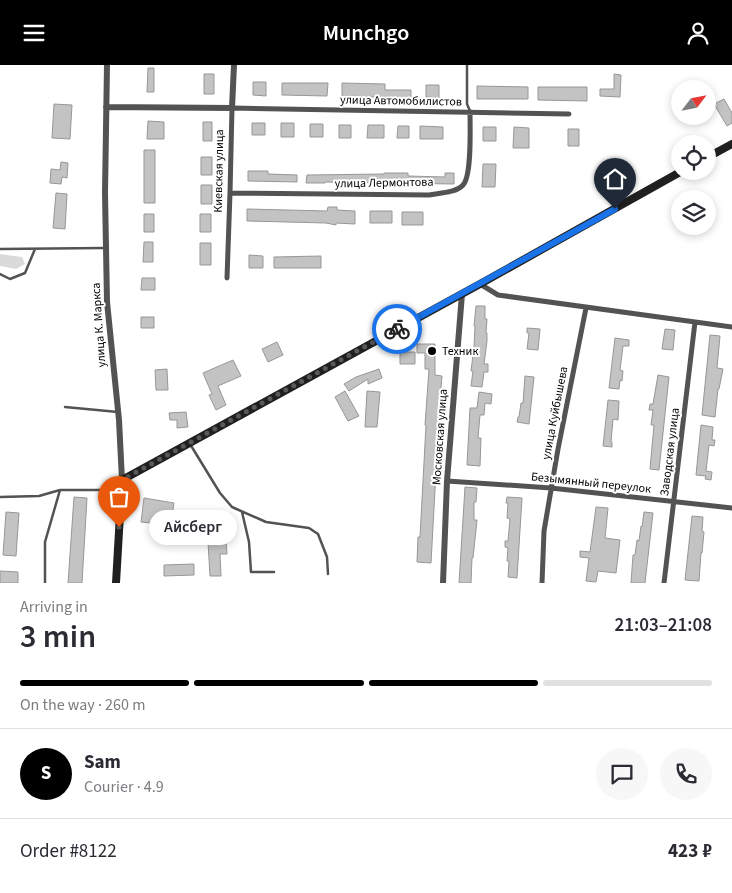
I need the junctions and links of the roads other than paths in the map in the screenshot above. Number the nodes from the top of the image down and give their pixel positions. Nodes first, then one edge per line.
1 (108, 65) edge
2 (234, 65) edge
3 (467, 65) edge
4 (106, 107) junction
5 (232, 108) junction
6 (470, 113) junction
7 (570, 114) dead end
8 (732, 143) edge
9 (716, 152) edge
10 (671, 177) edge
11 (230, 193) junction
12 (106, 248) junction
13 (0, 249) edge
14 (35, 249) junction
15 (0, 274) edge
16 (227, 278) dead end
17 (480, 284) junction
18 (462, 294) junction
19 (586, 307) junction
20 (694, 322) junction
21 (732, 327) edge
22 (65, 407) dead end
23 (118, 412) junction
24 (189, 443) junction
25 (122, 480) junction
26 (447, 481) junction
27 (552, 488) junction
28 (60, 490) junction
29 (121, 490) junction
30 (0, 497) edge
31 (674, 502) junction
32 (732, 508) edge
33 (242, 511) junction
34 (274, 572) dead end
35 (328, 574) dead end
36 (45, 583) edge
37 (116, 583) edge
38 (443, 583) edge
39 (542, 583) edge
40 (664, 583) edge

1 - 4 street, улица К. Маркса
2 - 5 street, Киевская улица
3 - 6 lane
4 - 5 street
4 - 12 street, улица К. Маркса
5 - 6 street, улица Автомобилистов
5 - 11 street, Киевская улица
6 - 7 street, улица Автомобилистов
6 - 11 street, улица Лермонтова
8 - 9 main road
10 - 17 main road
11 - 16 street, Киевская улица
12 - 14 lane
12 - 23 street, улица К. Маркса
13 - 14 lane
14 - 15 lane
17 - 18 main road
17 - 19 street
18 - 24 main road
18 - 26 street, Московская улица
19 - 20 street
19 - 27 street, улица Куйбышева
20 - 21 street
20 - 31 street, Заводская улица
22 - 23 lane
23 - 25 street, улица К. Маркса
24 - 25 main road
24 - 33 lane
25 - 29 main road, улица К. Маркса
26 - 27 street, Безымянный переулок
26 - 38 street, Московская улица
27 - 31 street, Безымянный переулок
27 - 39 street, улица Куйбышева
28 - 29 lane
28 - 30 lane
28 - 36 lane
29 - 37 main road, улица К. Маркса
31 - 32 street, Безымянный переулок
31 - 40 street, Заводская улица
33 - 34 lane
33 - 35 lane

